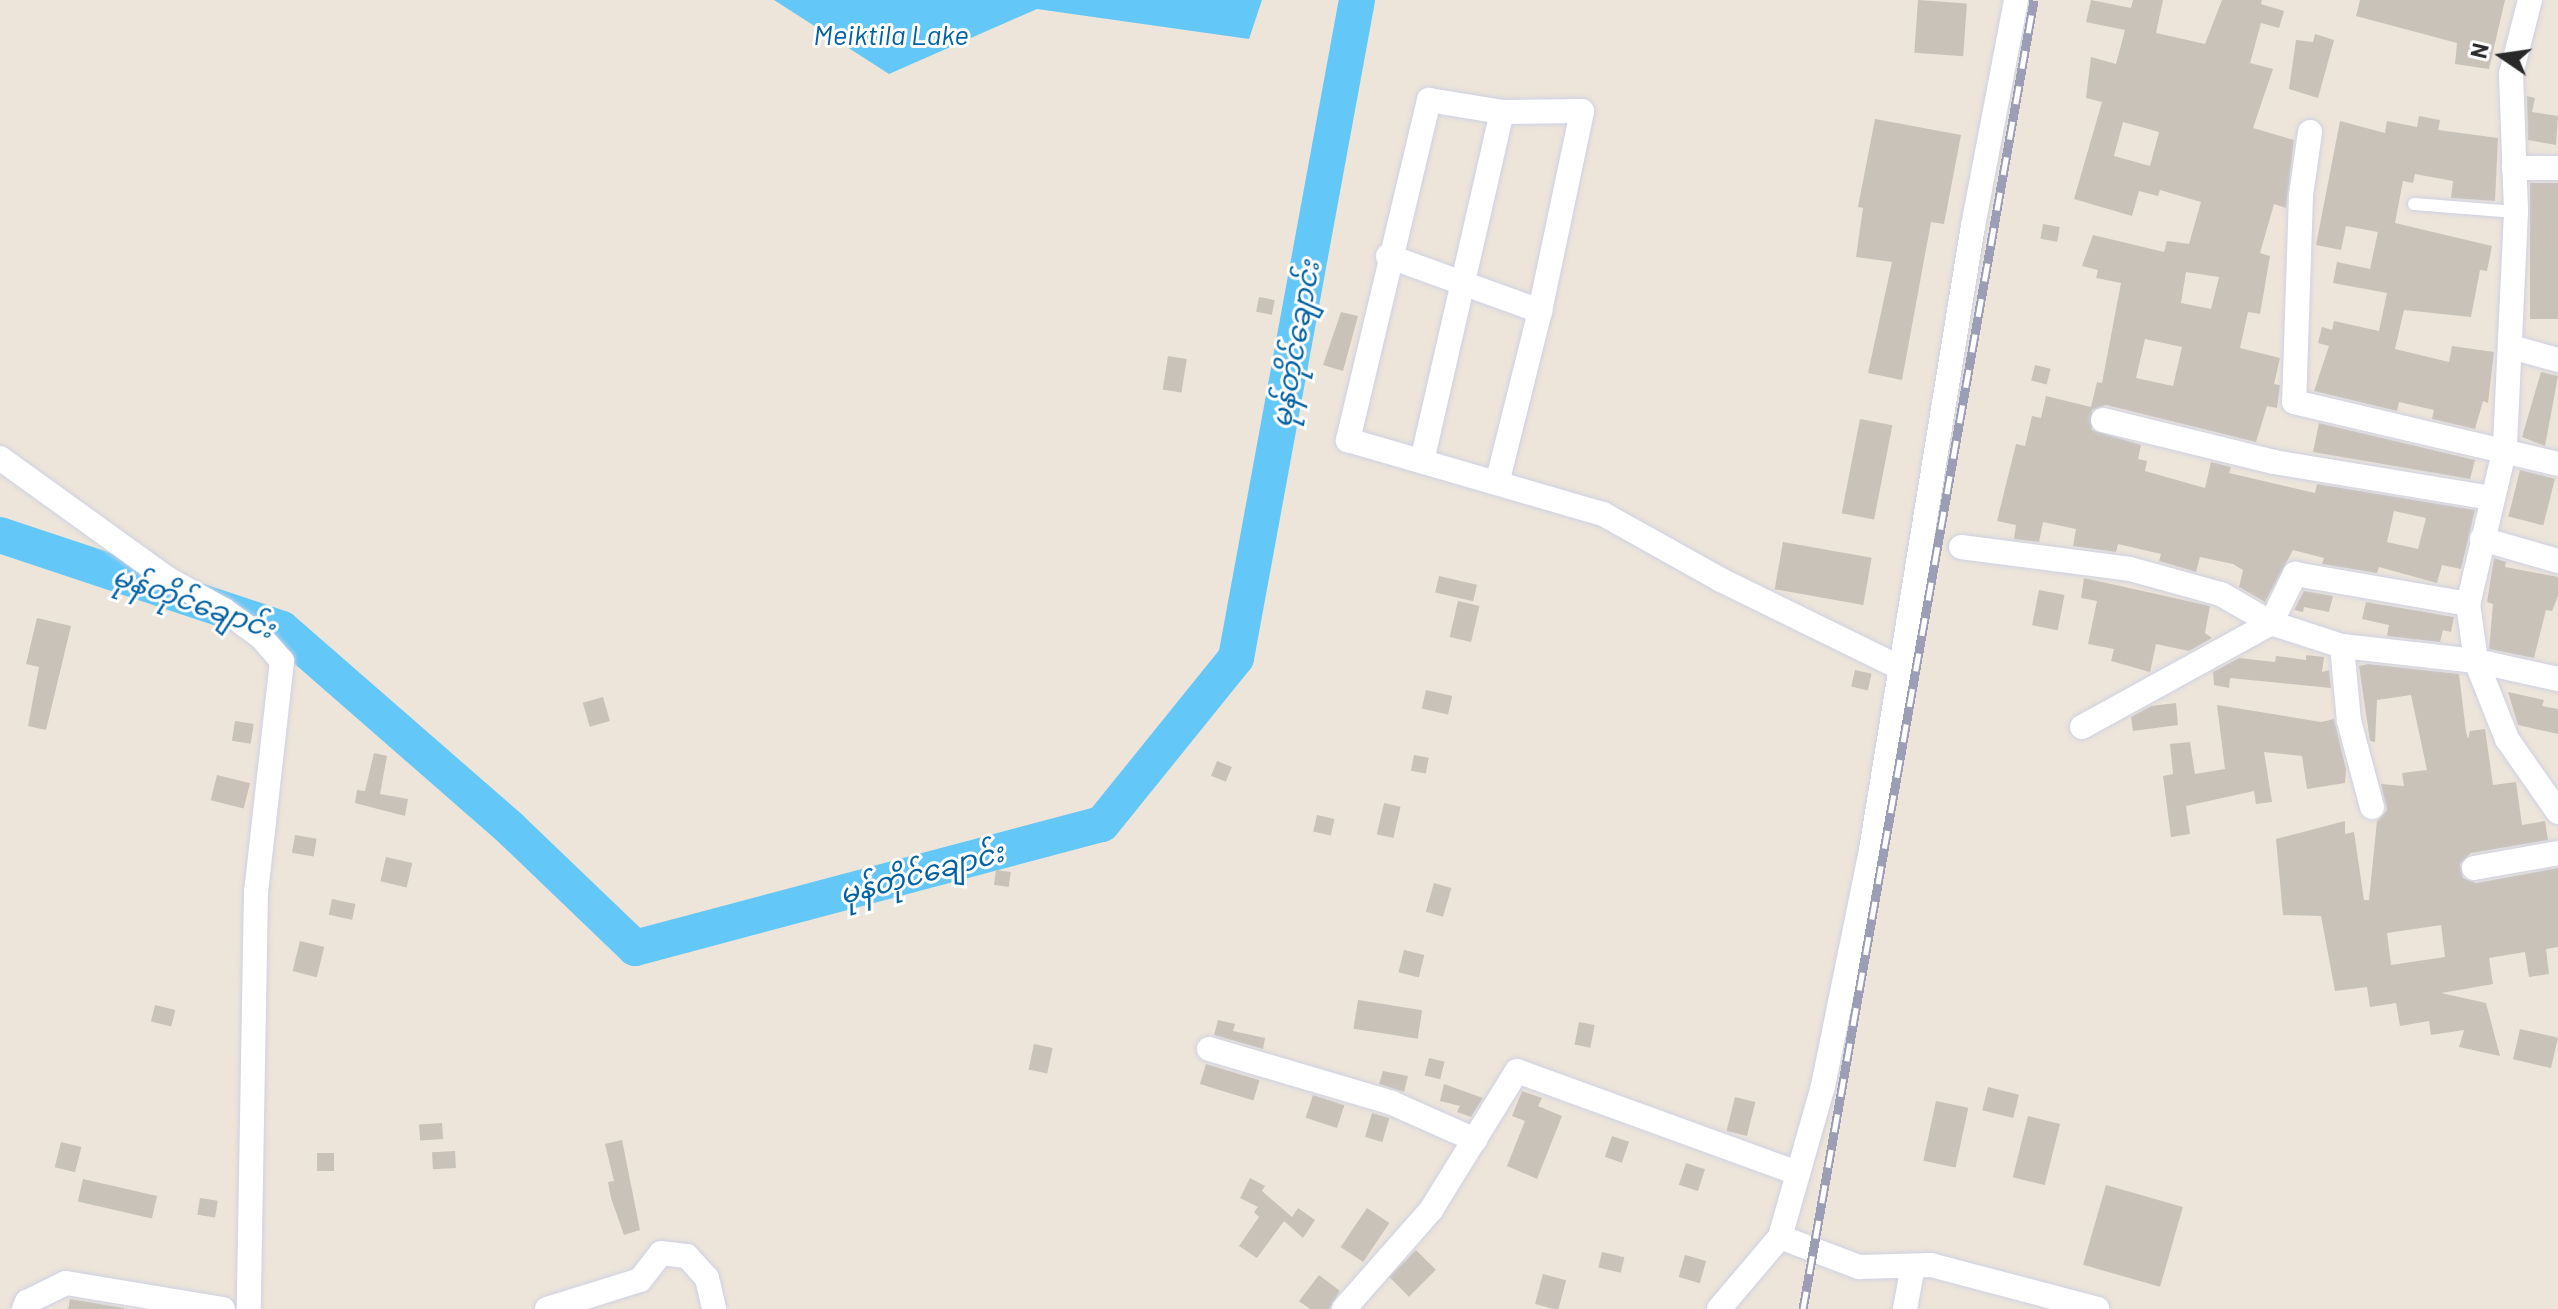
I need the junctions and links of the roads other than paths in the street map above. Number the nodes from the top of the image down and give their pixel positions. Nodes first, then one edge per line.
1 (2016, 0) edge
2 (2530, 0) edge
3 (1502, 112) junction
4 (2310, 132) dead end
5 (2514, 168) junction
6 (2558, 168) edge
7 (2414, 204) dead end
8 (2516, 212) junction
9 (1388, 256) junction
10 (1465, 284) junction
11 (1540, 311) junction
12 (2511, 347) junction
13 (2558, 360) edge
14 (2103, 420) dead end
15 (2505, 448) junction
16 (0, 458) edge
17 (1422, 461) junction
18 (2558, 464) edge
19 (1497, 483) junction
20 (2492, 498) junction
21 (2482, 539) junction
22 (1961, 547) dead end
23 (2558, 561) edge
24 (2468, 604) junction
25 (2271, 623) junction
26 (2342, 646) junction
27 (2476, 661) junction
28 (1901, 668) junction
29 (2558, 679) edge
30 (2082, 727) dead end
31 (2372, 807) dead end
32 (2558, 812) edge
33 (2558, 853) edge
34 (2474, 868) dead end
35 (1209, 1049) dead end
36 (1475, 1140) junction
37 (1798, 1173) junction
38 (1780, 1237) junction
39 (1913, 1266) junction
40 (24, 1309) edge
41 (223, 1309) edge
42 (249, 1309) edge
43 (547, 1309) edge
44 (714, 1309) edge
45 (1344, 1309) edge
46 (1719, 1309) edge
47 (1905, 1309) edge
48 (2097, 1309) edge

1 - 28 street
2 - 5 street
3 - 9 street
3 - 10 street
3 - 11 street
4 - 15 street
5 - 6 street
5 - 8 street
7 - 8 lane
8 - 12 street
9 - 10 street
9 - 17 street
10 - 11 street
10 - 17 street
11 - 19 street
12 - 13 street
12 - 15 street
14 - 20 street
15 - 18 street
15 - 20 street
16 - 42 street
17 - 19 street
19 - 28 street
20 - 21 street
21 - 23 street
21 - 24 street
22 - 25 street
24 - 25 street
24 - 27 street
25 - 26 street
25 - 30 street
26 - 27 street
26 - 31 street
27 - 29 street
27 - 32 street
28 - 37 street
33 - 34 street
35 - 36 street
36 - 37 street
36 - 45 street
37 - 38 street
38 - 39 street
38 - 46 street
39 - 47 street
39 - 48 street
40 - 41 street
43 - 44 street

